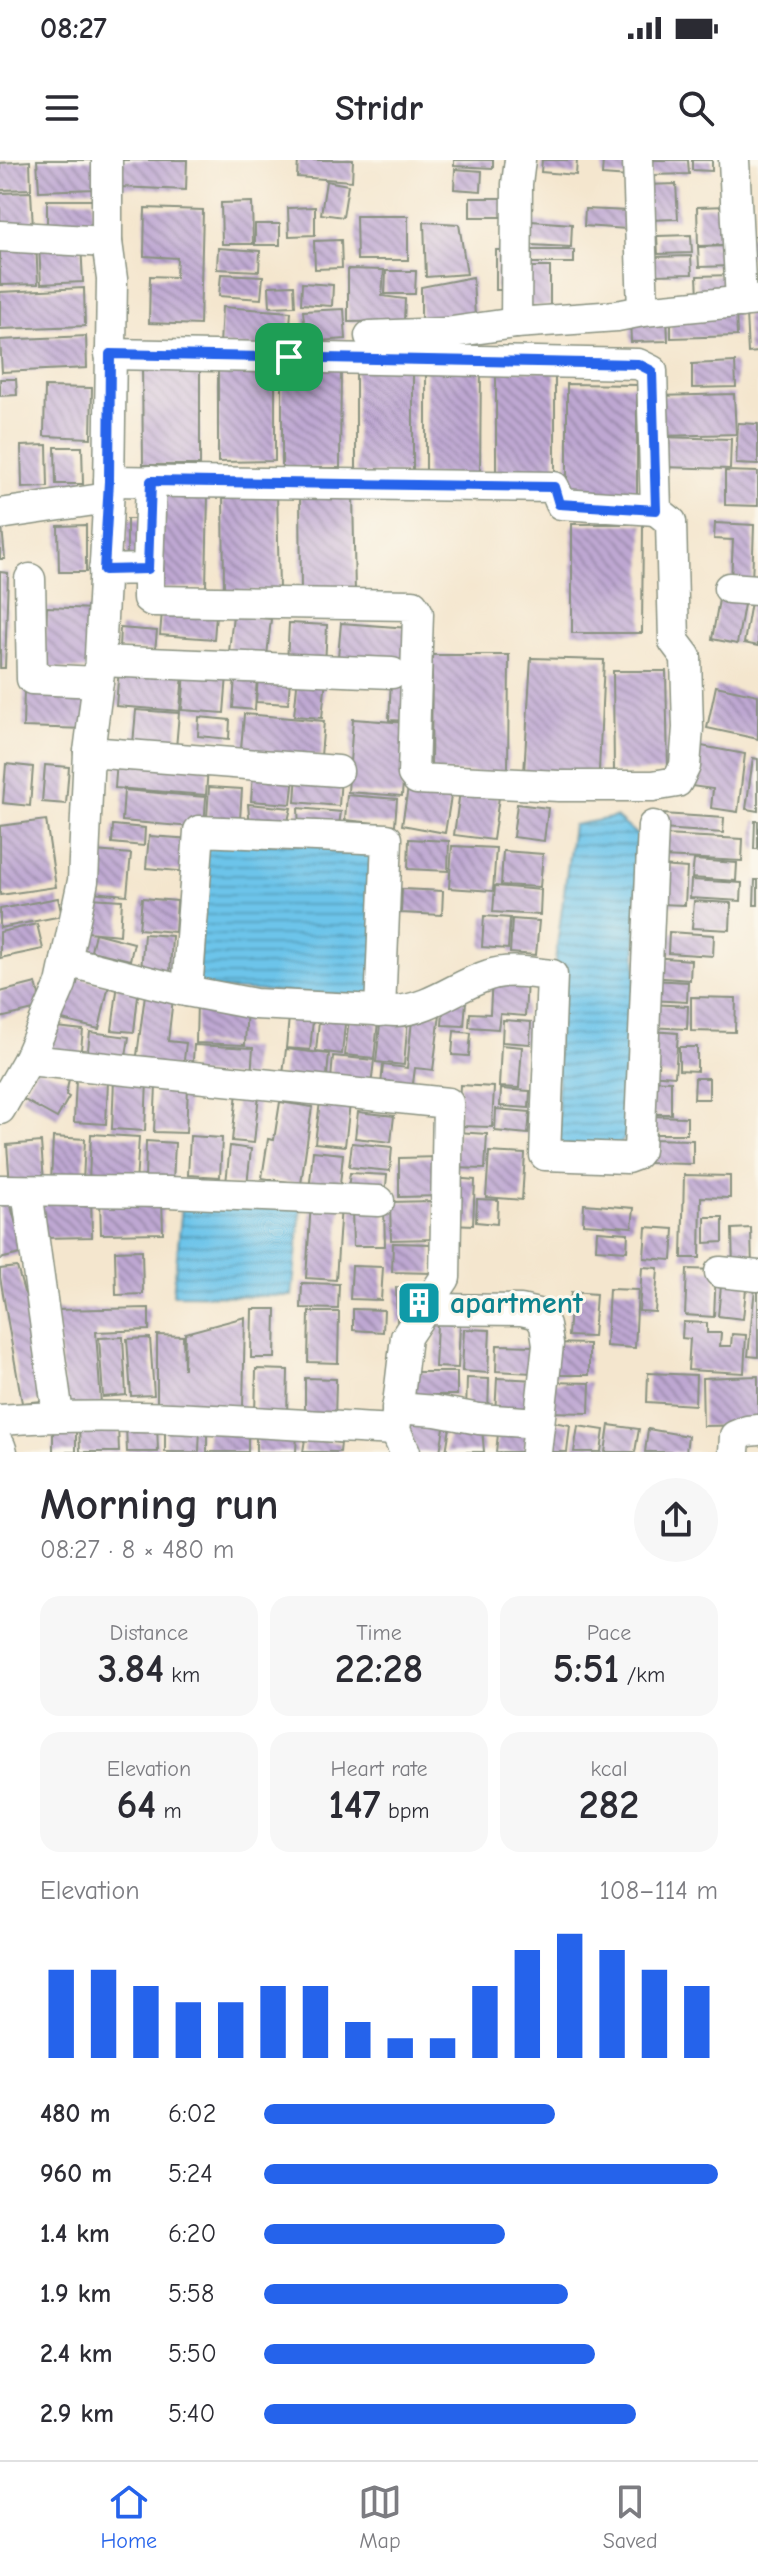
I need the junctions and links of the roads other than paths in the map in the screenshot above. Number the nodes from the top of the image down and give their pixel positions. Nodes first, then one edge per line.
1 (107, 160) edge
2 (520, 160) edge
3 (638, 160) edge
4 (734, 160) edge
5 (0, 236) edge
6 (107, 242) junction
7 (750, 301) edge
8 (643, 311) junction
9 (516, 323) junction
10 (370, 336) dead end
11 (111, 342) junction
12 (213, 343) dead end
13 (151, 481) junction
14 (109, 490) junction
15 (656, 510) junction
16 (0, 514) edge
17 (148, 569) junction
18 (104, 570) junction
19 (30, 579) dead end
20 (99, 672) junction
21 (392, 673) dead end
22 (89, 752) junction
23 (338, 771) dead end
24 (653, 826) dead end
25 (66, 961) junction
26 (187, 991) junction
27 (380, 1011) junction
28 (28, 1060) junction
29 (0, 1109) edge
30 (14, 1190) edge
31 (379, 1201) dead end
32 (720, 1272) dead end
33 (758, 1276) edge
34 (425, 1309) junction
35 (58, 1415) junction
36 (0, 1420) edge
37 (399, 1430) edge
38 (758, 1430) edge
39 (538, 1438) edge
40 (0, 1446) edge
41 (2, 1452) edge
42 (734, 1452) edge

1 - 6 street
2 - 9 street
3 - 8 street
4 - 7 street
5 - 6 street
6 - 11 street
7 - 8 street
8 - 9 street
9 - 10 street
11 - 12 street
11 - 14 street
11 - 15 street
13 - 14 street
13 - 15 street
13 - 17 street
14 - 16 street
14 - 18 street
15 - 17 street
17 - 18 street
18 - 20 street
19 - 20 street
20 - 21 street
20 - 22 street
22 - 23 street
22 - 25 street
24 - 27 street
25 - 26 street
25 - 28 street
26 - 27 street
26 - 27 street
28 - 29 street
28 - 34 street
30 - 31 street
30 - 35 street
32 - 33 street
34 - 37 street
34 - 39 street
35 - 36 street
35 - 37 street
37 - 39 street
38 - 42 street
40 - 41 street

